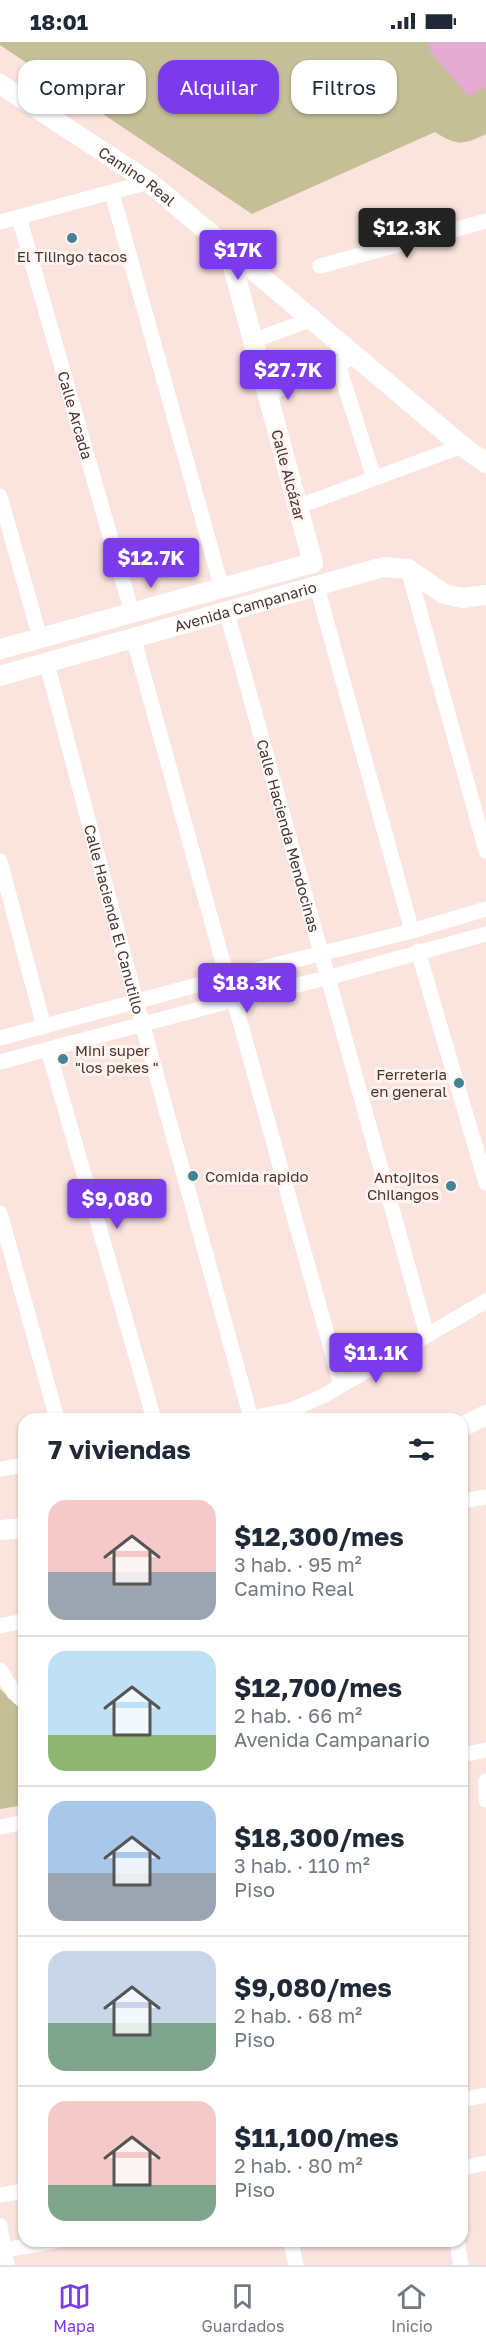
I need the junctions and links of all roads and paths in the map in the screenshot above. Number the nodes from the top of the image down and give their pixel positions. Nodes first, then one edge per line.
1 (0, 84) edge
2 (149, 182) junction
3 (112, 193) junction
4 (19, 217) junction
5 (486, 221) edge
6 (0, 222) edge
7 (228, 248) junction
8 (320, 266) dead end
9 (312, 320) junction
10 (253, 341) junction
11 (347, 360) junction
12 (267, 394) junction
13 (462, 446) junction
14 (486, 463) edge
15 (374, 478) junction
16 (0, 496) edge
17 (297, 507) junction
18 (313, 563) joint
19 (408, 569) junction
20 (318, 587) junction
21 (222, 589) junction
22 (486, 596) edge
23 (132, 613) junction
24 (227, 613) junction
25 (40, 638) junction
26 (134, 640) junction
27 (0, 649) edge
28 (47, 664) junction
29 (0, 676) edge
30 (486, 850) edge
31 (0, 861) edge
32 (486, 909) edge
33 (412, 931) junction
34 (486, 934) edge
35 (418, 951) junction
36 (321, 955) junction
37 (226, 977) junction
38 (327, 978) junction
39 (234, 1000) junction
40 (136, 1001) junction
41 (142, 1024) junction
42 (44, 1027) junction
43 (0, 1038) edge
44 (48, 1049) junction
45 (0, 1062) edge
46 (486, 1183) edge
47 (0, 1212) edge
48 (486, 1300) edge
49 (427, 1335) junction
50 (341, 1385) junction
51 (55, 1413) edge
52 (152, 1413) edge
53 (247, 1413) edge
54 (277, 1413) edge
55 (486, 1415) edge
56 (468, 1424) edge
57 (18, 1466) edge
58 (0, 1469) edge
59 (486, 1497) edge
60 (468, 1500) edge
61 (18, 1528) edge
62 (0, 1530) edge
63 (18, 1622) edge
64 (0, 1626) edge
65 (0, 1671) edge
66 (18, 1697) edge
67 (486, 1750) edge
68 (468, 1754) edge
69 (486, 1782) edge
70 (486, 1800) edge
71 (18, 1823) edge
72 (0, 1827) edge
73 (486, 2096) edge
74 (468, 2099) edge
75 (486, 2163) edge
76 (468, 2167) edge
77 (18, 2192) edge
78 (0, 2195) edge
79 (0, 2226) edge
80 (38, 2247) edge
81 (292, 2247) edge
82 (458, 2247) edge
83 (6, 2258) edge
84 (296, 2265) edge
85 (462, 2265) edge

1 - 2 street, Camino Real
2 - 3 street
2 - 7 street, Camino Real
3 - 4 street
3 - 21 street
4 - 6 street
4 - 23 street, Calle Arcada
5 - 8 street
7 - 9 street, Camino Real
7 - 10 street, Calle Alcázar
9 - 10 street
9 - 11 street, Camino Real
10 - 12 street, Calle Alcázar
11 - 12 street
11 - 13 street, Camino Real
11 - 15 street
12 - 17 street, Calle Alcázar
13 - 14 street, Camino Real
13 - 15 street
15 - 17 street
16 - 25 street
17 - 18 street, Calle Alcázar
18 - 21 street, Avenida Campanario
19 - 20 street, Avenida Campanario
19 - 22 street
19 - 30 street
20 - 24 street, Avenida Campanario
20 - 33 street
21 - 23 street, Avenida Campanario
23 - 25 street, Avenida Campanario
24 - 26 street, Avenida Campanario
24 - 36 street, Calle Hacienda Mendocinas
25 - 27 street, Avenida Campanario
26 - 28 street, Avenida Campanario
26 - 37 street
28 - 29 street, Avenida Campanario
28 - 40 street, Calle Hacienda El Canutillo
31 - 42 street
32 - 33 street
33 - 36 street
34 - 35 street
35 - 38 street
35 - 46 street
36 - 37 street
36 - 38 street, Calle Hacienda Mendocinas
37 - 40 street
38 - 39 street
38 - 49 street, Calle Hacienda Mendocinas
39 - 41 street
39 - 50 street
40 - 41 street, Calle Hacienda El Canutillo
40 - 42 street
41 - 44 street
41 - 53 street, Calle Hacienda El Canutillo
42 - 43 street
44 - 45 street
44 - 52 street
47 - 51 street
48 - 49 street
49 - 50 street
50 - 54 street
55 - 56 street
57 - 58 street
59 - 60 street
61 - 62 street
63 - 64 street
65 - 66 street
67 - 68 street
69 - 70 street
71 - 72 street
73 - 74 street
75 - 76 street
77 - 78 street
79 - 83 street
80 - 83 street
81 - 84 street
82 - 85 street

